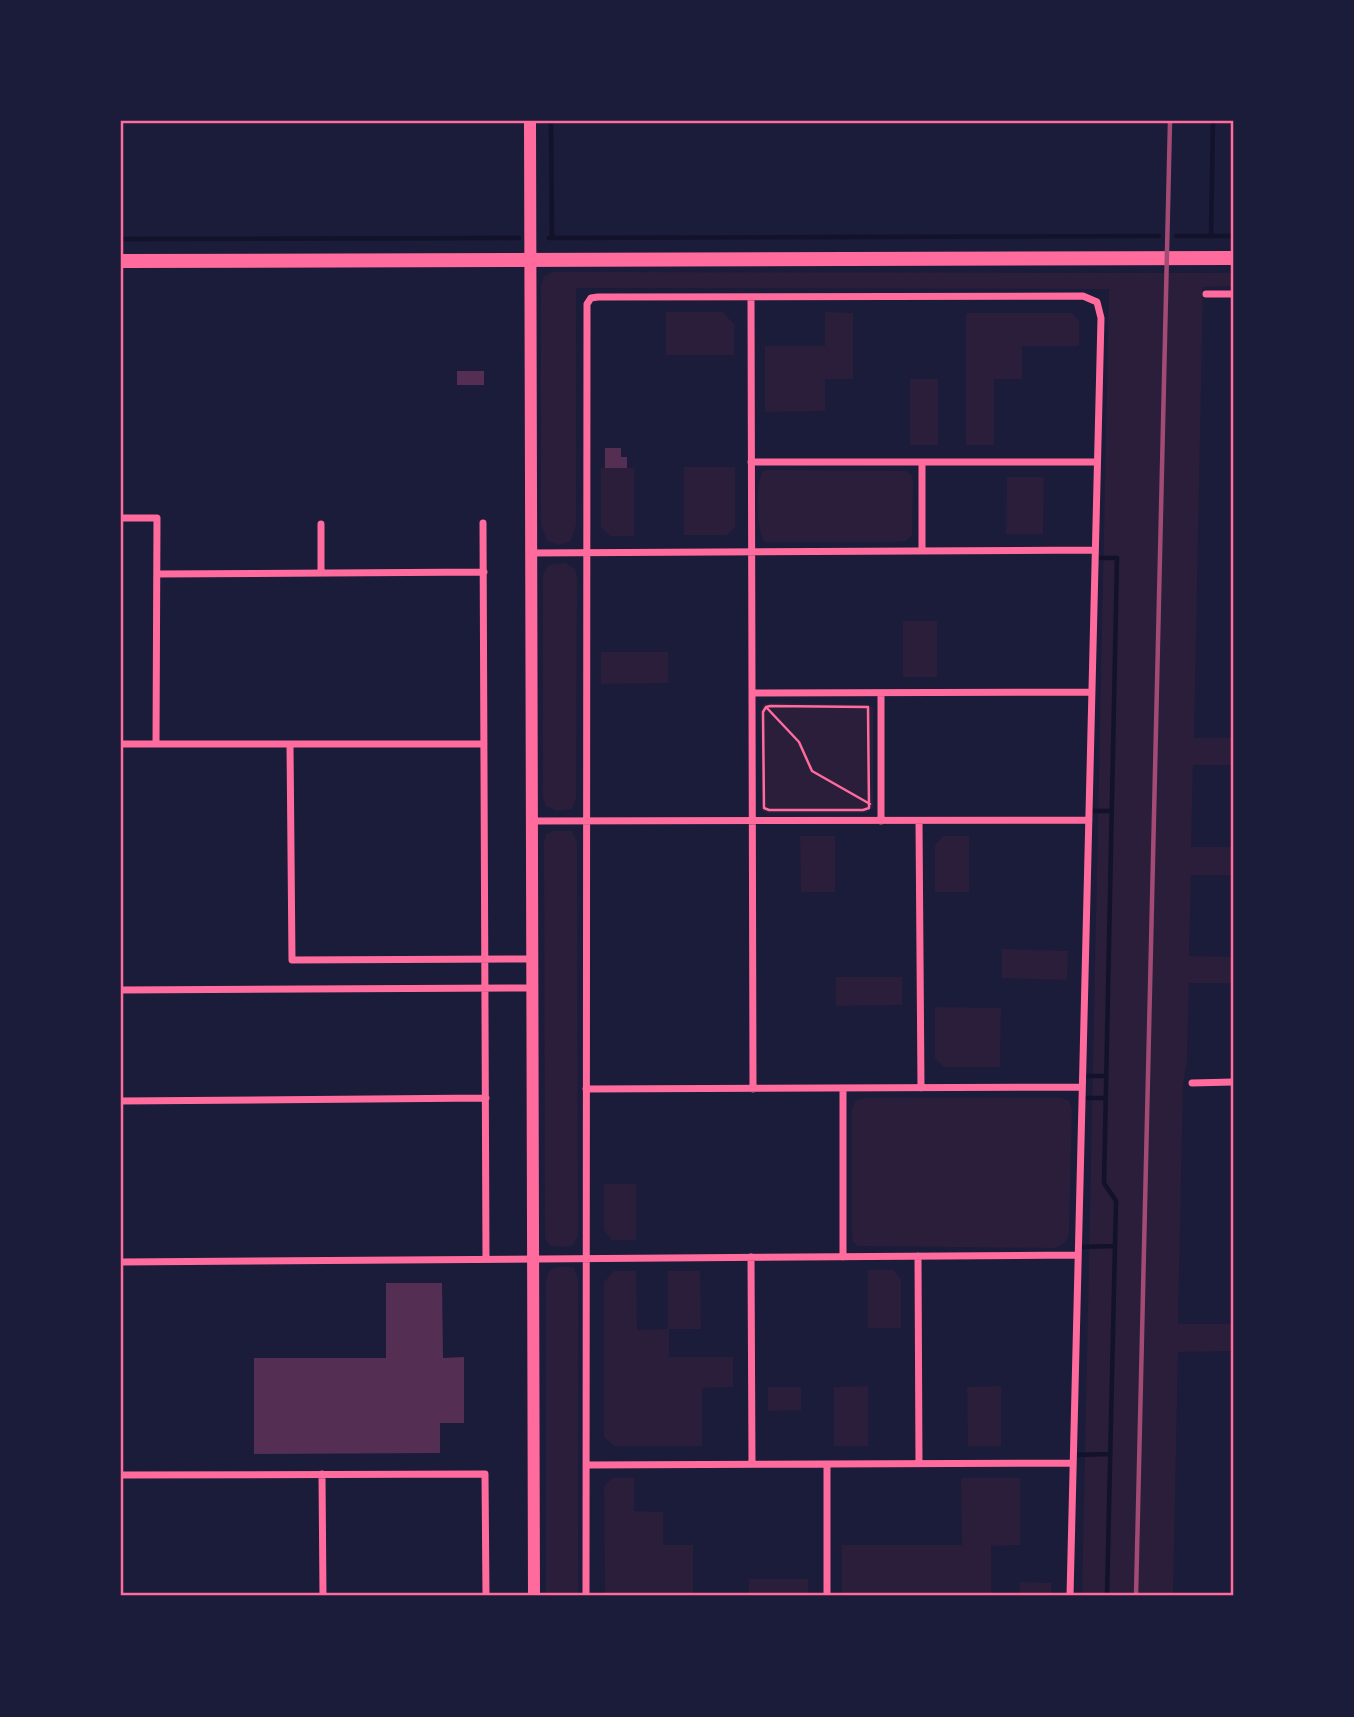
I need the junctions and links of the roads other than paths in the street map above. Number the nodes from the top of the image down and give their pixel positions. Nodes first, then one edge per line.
1 (530, 121) edge
2 (1233, 258) edge
3 (531, 260) junction
4 (121, 261) edge
5 (1206, 294) dead end
6 (1233, 294) edge
7 (751, 297) junction
8 (1097, 461) junction
9 (751, 462) junction
10 (922, 462) junction
11 (121, 518) edge
12 (483, 523) dead end
13 (321, 524) dead end
14 (1096, 550) junction
15 (922, 551) junction
16 (752, 552) junction
17 (531, 553) junction
18 (586, 553) junction
19 (484, 572) junction
20 (157, 573) junction
21 (321, 573) junction
22 (1092, 692) junction
23 (881, 693) junction
24 (752, 694) junction
25 (121, 744) edge
26 (156, 744) junction
27 (290, 744) junction
28 (484, 744) junction
29 (1089, 820) junction
30 (532, 821) junction
31 (586, 821) junction
32 (752, 821) junction
33 (881, 821) junction
34 (919, 821) junction
35 (485, 960) junction
36 (532, 960) junction
37 (485, 988) junction
38 (533, 988) junction
39 (121, 990) edge
40 (1233, 1082) edge
41 (1192, 1083) dead end
42 (1082, 1087) junction
43 (843, 1088) junction
44 (921, 1088) junction
45 (586, 1089) junction
46 (753, 1089) junction
47 (485, 1098) junction
48 (121, 1101) edge
49 (1078, 1255) junction
50 (918, 1256) junction
51 (843, 1257) junction
52 (586, 1258) junction
53 (751, 1258) junction
54 (486, 1259) junction
55 (533, 1259) junction
56 (121, 1262) edge
57 (1073, 1463) junction
58 (752, 1464) junction
59 (827, 1464) junction
60 (919, 1464) junction
61 (586, 1465) junction
62 (322, 1474) junction
63 (121, 1475) edge
64 (323, 1596) edge
65 (486, 1596) edge
66 (534, 1596) edge
67 (586, 1596) edge
68 (827, 1596) edge
69 (1070, 1596) edge

1 - 3 main road
2 - 3 main road
3 - 4 main road
3 - 17 main road
5 - 6 street
7 - 8 street
7 - 9 street
7 - 18 street
8 - 10 street
8 - 14 street
9 - 10 street
9 - 16 street
10 - 15 street
11 - 20 street
12 - 19 street
13 - 21 street
14 - 15 street
14 - 22 street
15 - 16 street
16 - 18 street
16 - 24 street
17 - 18 street
17 - 30 main road
18 - 31 street
19 - 21 street
19 - 28 street
20 - 21 street
20 - 26 street
22 - 23 street
22 - 29 street
23 - 24 street
23 - 33 street
24 - 32 street
25 - 26 street
26 - 27 street
27 - 28 street
27 - 35 street
28 - 35 street
29 - 34 street
29 - 42 street
30 - 31 street
30 - 36 main road
31 - 32 street
31 - 45 street
32 - 33 street
32 - 46 street
33 - 34 street
34 - 44 street
35 - 36 street
35 - 37 street
36 - 38 main road
37 - 38 street
37 - 39 street
37 - 47 street
38 - 55 main road
40 - 41 street
42 - 44 street
42 - 49 street
43 - 44 street
43 - 46 street
43 - 51 street
45 - 46 street
45 - 52 street
47 - 48 street
47 - 54 street
49 - 50 street
49 - 57 street
50 - 51 street
50 - 60 street
51 - 53 street
52 - 53 street
52 - 55 street
52 - 61 street
53 - 58 street
54 - 55 street
54 - 56 street
55 - 66 main road
57 - 60 street
57 - 69 street
58 - 59 street
58 - 61 street
59 - 60 street
59 - 68 street
61 - 67 street
62 - 63 street
62 - 64 street
62 - 65 street

